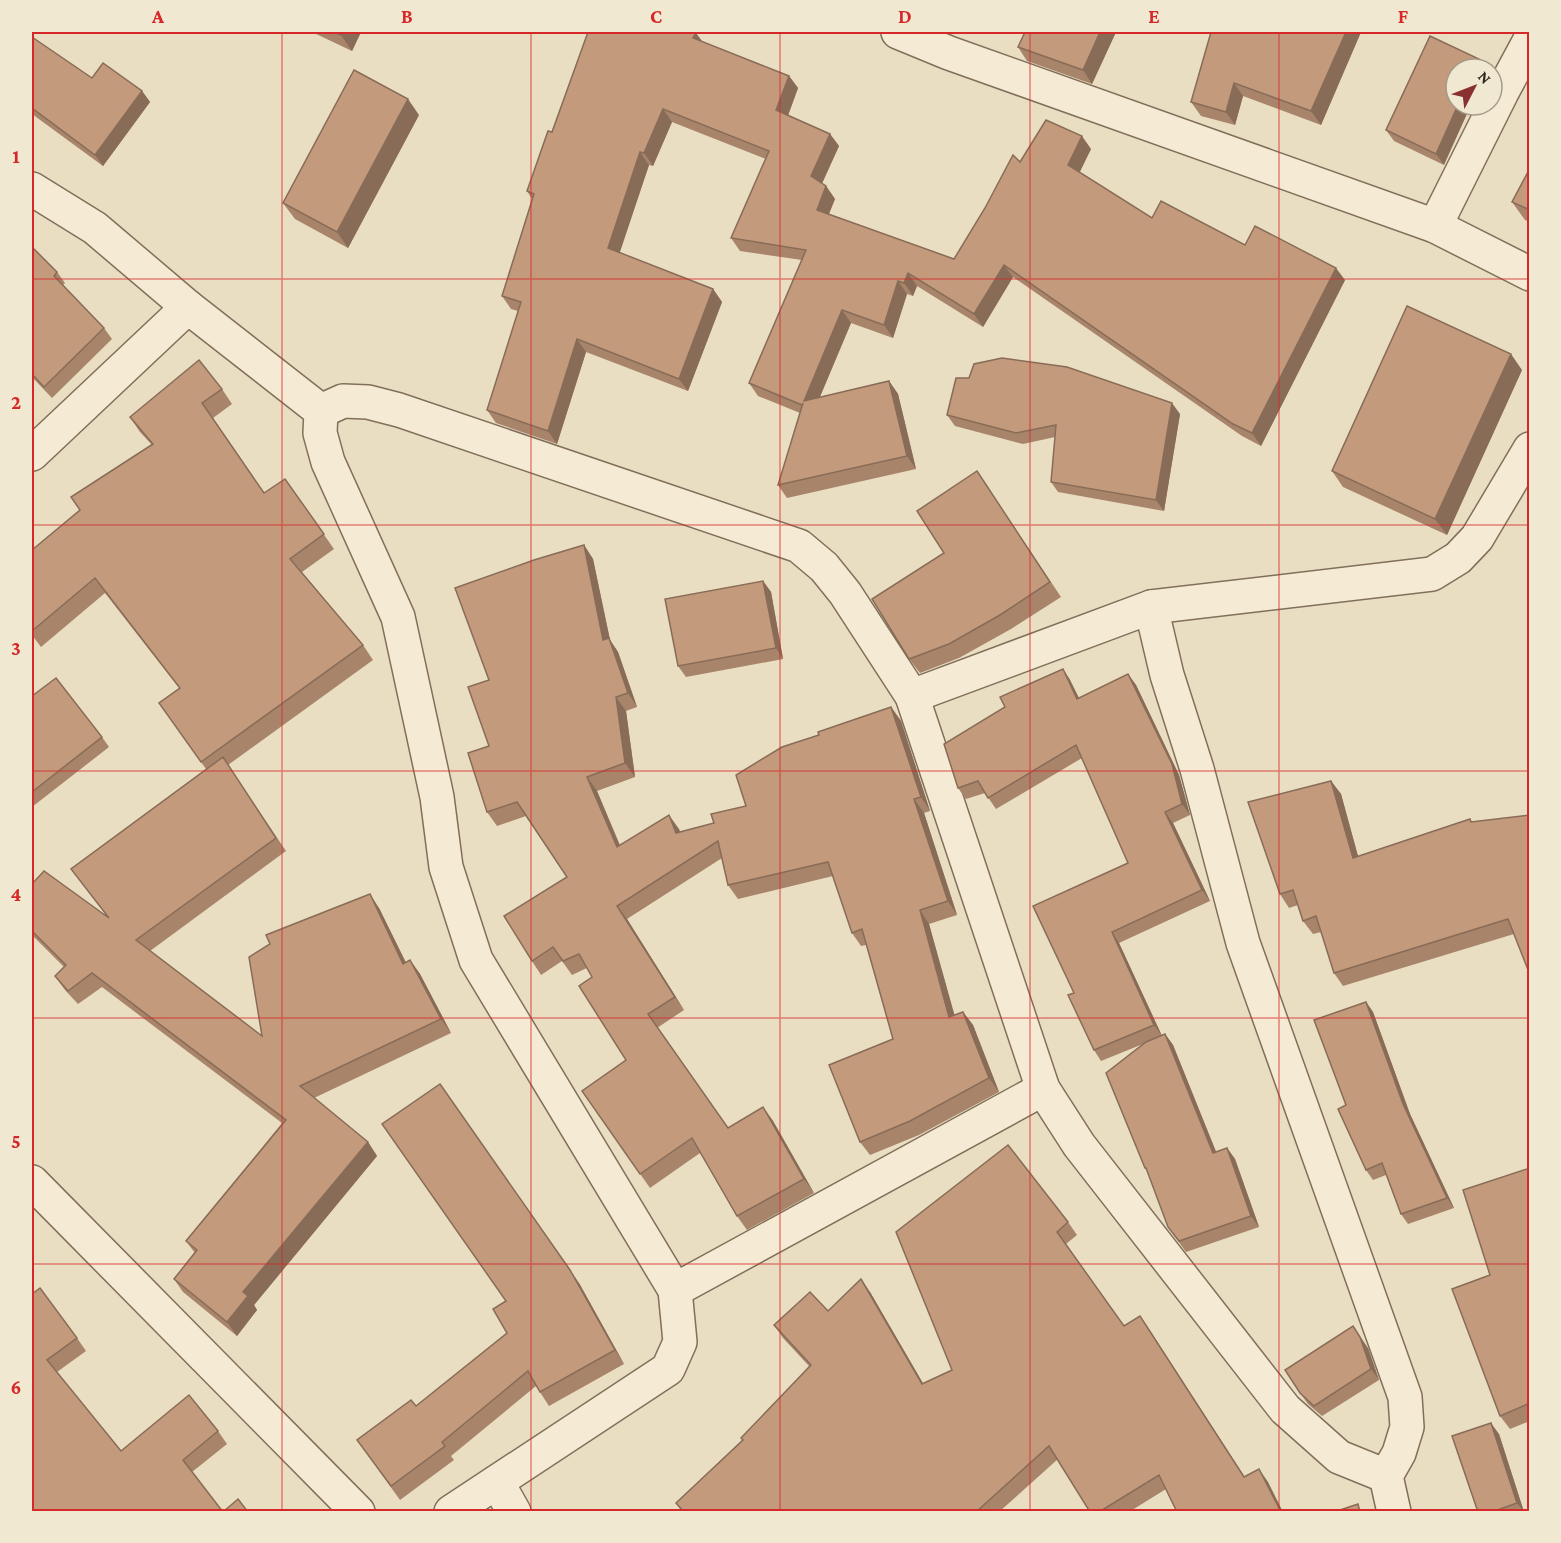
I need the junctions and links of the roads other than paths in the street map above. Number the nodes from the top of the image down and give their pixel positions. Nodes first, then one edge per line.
1 (898, 32) edge
2 (1530, 40) edge
3 (953, 42) edge
4 (32, 189) edge
5 (1435, 226) junction
6 (1530, 274) edge
7 (188, 307) junction
8 (321, 411) junction
9 (1530, 450) edge
10 (32, 454) edge
11 (1151, 607) junction
12 (912, 696) junction
13 (1043, 1089) junction
14 (32, 1182) edge
15 (675, 1290) junction
16 (1386, 1476) junction
17 (497, 1482) junction
18 (358, 1512) edge
19 (451, 1512) edge
20 (514, 1512) edge
21 (1394, 1512) edge

1 - 3 street
2 - 5 street
3 - 5 street
4 - 7 street
5 - 6 street
7 - 8 street
7 - 10 street
8 - 12 street
8 - 15 street
9 - 11 street
11 - 12 street
11 - 16 street
12 - 13 street
13 - 15 street
13 - 16 street
14 - 18 street
15 - 17 street
16 - 21 street
17 - 19 street
17 - 20 street

